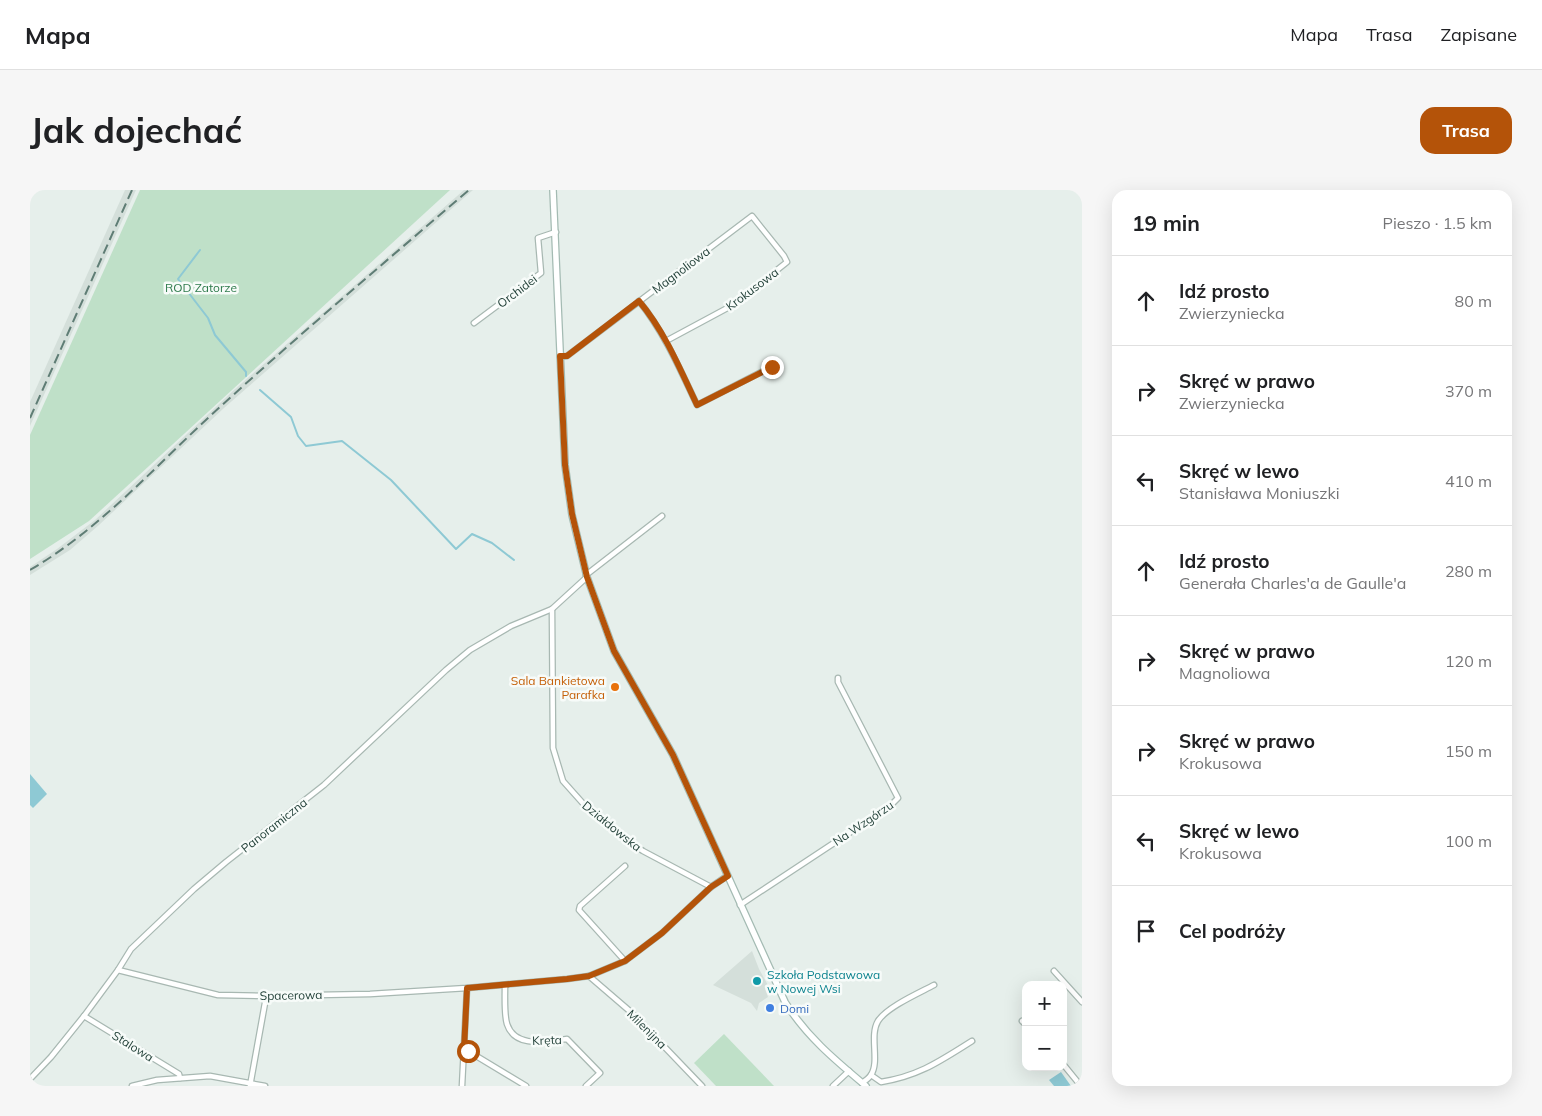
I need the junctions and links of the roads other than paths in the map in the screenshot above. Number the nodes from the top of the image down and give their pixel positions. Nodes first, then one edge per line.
1 (553, 190) edge
2 (752, 216) joint
3 (556, 232) junction
4 (639, 301) junction
5 (474, 323) dead end
6 (666, 341) junction
7 (560, 356) junction
8 (772, 367) dead end
9 (662, 516) dead end
10 (586, 576) junction
11 (552, 609) junction
12 (838, 678) dead end
13 (625, 866) dead end
14 (728, 876) junction
15 (711, 887) junction
16 (740, 905) junction
17 (625, 961) junction
18 (118, 970) junction
19 (1054, 971) dead end
20 (589, 976) junction
21 (934, 984) dead end
22 (505, 985) junction
23 (467, 988) junction
24 (264, 996) junction
25 (1082, 1002) edge
26 (84, 1016) junction
27 (972, 1042) dead end
28 (464, 1050) junction
29 (1067, 1069) edge
30 (849, 1071) junction
31 (871, 1075) junction
32 (180, 1078) junction
33 (30, 1079) edge
34 (251, 1084) edge
35 (864, 1084) edge
36 (132, 1086) edge
37 (266, 1086) edge
38 (462, 1086) edge
39 (526, 1086) edge
40 (586, 1086) edge
41 (702, 1086) edge
42 (833, 1086) edge
43 (1082, 1086) edge

1 - 3 main road
2 - 4 street, Magnoliowa
2 - 6 street, Krokusowa
3 - 5 street, Orchidei
3 - 7 main road
4 - 6 street
4 - 7 street, Magnoliowa
6 - 8 street
7 - 10 main road
9 - 10 street
10 - 11 street
10 - 14 main road
11 - 15 street, Działdowska
11 - 18 street, Panoramiczna
12 - 16 street, Na Wzgórzu
13 - 17 street
14 - 15 street
14 - 16 main road
15 - 17 street, Spacerowa
16 - 30 main road
17 - 20 street, Spacerowa
18 - 24 street, Spacerowa
18 - 26 street, Panoramiczna
19 - 25 street
20 - 22 street, Spacerowa
20 - 41 street, Milenijna
21 - 31 street
22 - 23 street, Spacerowa
22 - 40 street, Kręta
23 - 24 street, Spacerowa
23 - 28 street
24 - 34 street
26 - 32 street, Stalowa
26 - 33 street, Panoramiczna
27 - 31 street
28 - 38 street
28 - 39 street
29 - 43 street
30 - 35 main road
30 - 42 street
31 - 35 street
32 - 34 street
32 - 36 street
34 - 37 street

